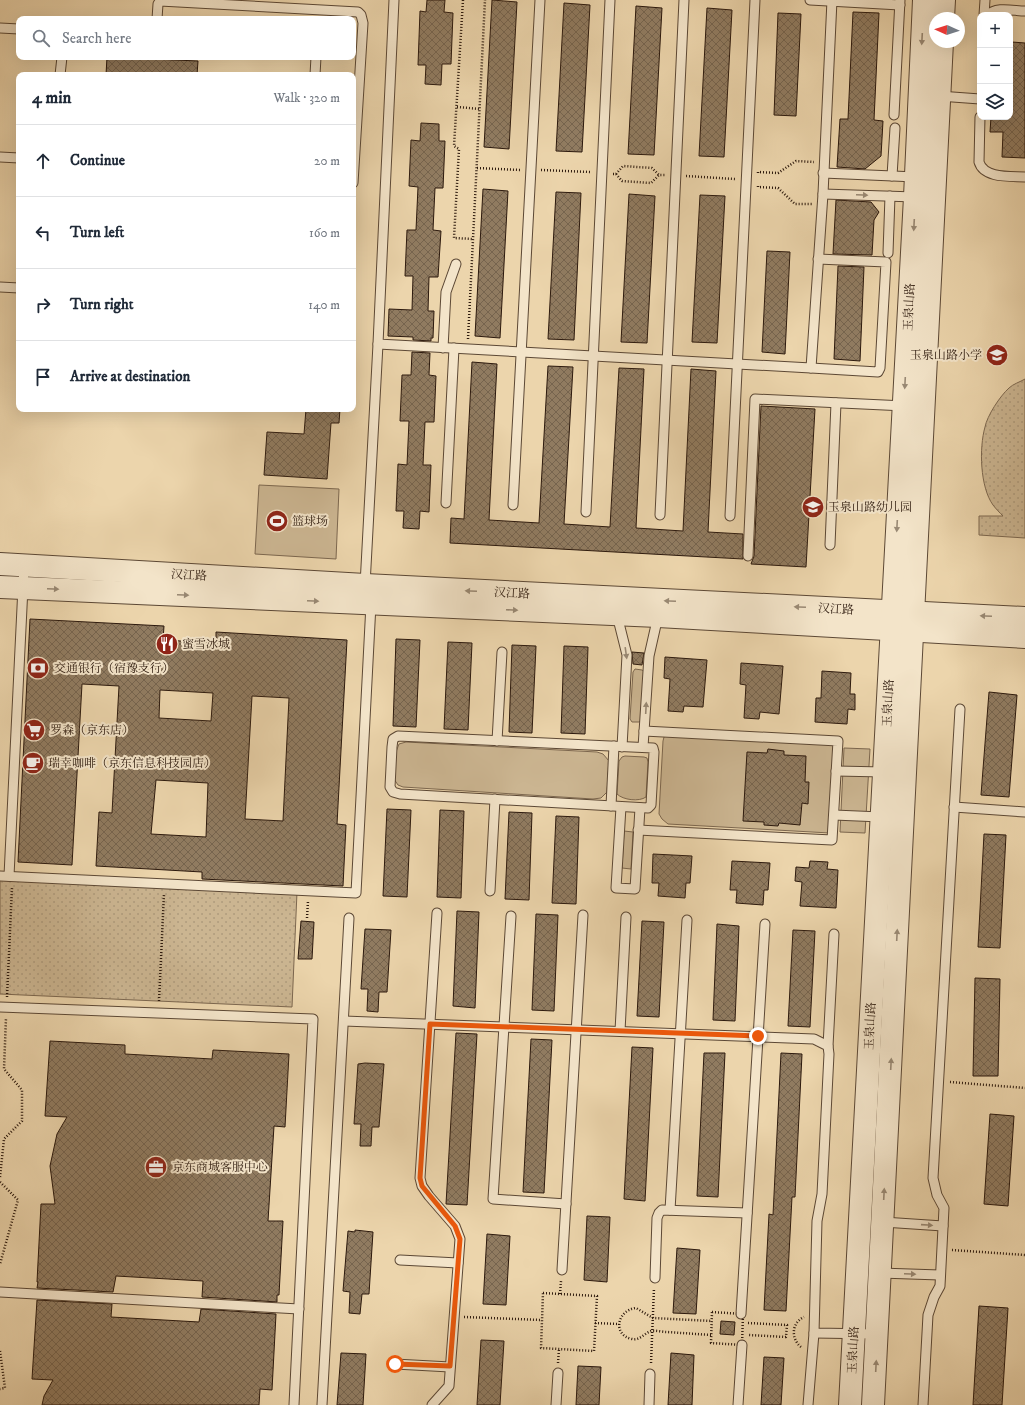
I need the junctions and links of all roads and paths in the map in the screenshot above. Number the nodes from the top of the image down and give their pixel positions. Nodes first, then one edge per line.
1 (394, 0) edge
2 (463, 0) edge
3 (485, 0) edge
4 (540, 0) edge
5 (610, 0) edge
6 (684, 0) edge
7 (755, 0) edge
8 (810, 0) edge
9 (924, 0) edge
10 (944, 0) edge
11 (985, 0) edge
12 (160, 1) edge
13 (832, 1) edge
14 (900, 2) edge
15 (1025, 11) edge
16 (943, 12) edge
17 (984, 12) edge
18 (992, 12) edge
19 (157, 16) edge
20 (0, 28) edge
21 (16, 29) edge
22 (941, 48) edge
23 (62, 60) edge
24 (316, 60) edge
25 (60, 72) edge
26 (315, 72) edge
27 (929, 96) junction
28 (977, 99) edge
29 (457, 107) junction
30 (480, 109) junction
31 (894, 115) dead end
32 (980, 120) edge
33 (895, 128) dead end
34 (356, 135) edge
35 (0, 157) edge
36 (16, 158) edge
37 (824, 163) junction
38 (477, 168) junction
39 (531, 170) junction
40 (602, 172) junction
41 (823, 173) junction
42 (616, 174) junction
43 (659, 175) junction
44 (676, 176) junction
45 (892, 176) junction
46 (1025, 177) edge
47 (746, 180) junction
48 (925, 188) junction
49 (823, 194) junction
50 (890, 196) junction
51 (822, 205) junction
52 (473, 239) junction
53 (888, 253) dead end
54 (818, 259) junction
55 (456, 264) dead end
56 (0, 287) edge
57 (16, 288) edge
58 (378, 344) junction
59 (443, 348) junction
60 (454, 348) junction
61 (468, 349) junction
62 (521, 352) junction
63 (594, 356) junction
64 (668, 360) junction
65 (738, 364) junction
66 (811, 368) junction
67 (836, 403) junction
68 (914, 406) junction
69 (446, 503) dead end
70 (513, 505) dead end
71 (586, 512) dead end
72 (660, 515) dead end
73 (730, 516) dead end
74 (830, 545) dead end
75 (748, 556) dead end
76 (0, 564) edge
77 (24, 566) junction
78 (0, 587) edge
79 (23, 588) junction
80 (369, 592) junction
81 (617, 615) junction
82 (658, 616) junction
83 (1025, 618) edge
84 (892, 621) junction
85 (913, 622) junction
86 (1025, 637) edge
87 (502, 652) dead end
88 (960, 709) dead end
89 (644, 731) junction
90 (497, 740) junction
91 (618, 747) junction
92 (643, 747) junction
93 (836, 771) junction
94 (884, 772) junction
95 (495, 799) junction
96 (611, 806) junction
97 (621, 807) junction
98 (954, 807) junction
99 (640, 808) junction
100 (1025, 812) edge
101 (834, 815) junction
102 (881, 818) junction
103 (638, 830) junction
104 (7, 876) edge
105 (164, 884) junction
106 (490, 891) dead end
107 (437, 913) dead end
108 (583, 915) dead end
109 (511, 916) dead end
110 (626, 917) dead end
111 (349, 918) dead end
112 (687, 920) dead end
113 (765, 924) dead end
114 (834, 934) dead end
115 (3, 1007) edge
116 (158, 1013) junction
117 (344, 1021) junction
118 (430, 1024) junction
119 (504, 1026) junction
120 (576, 1029) junction
121 (620, 1031) junction
122 (680, 1034) junction
123 (758, 1036) junction
124 (828, 1046) junction
125 (944, 1082) dead end
126 (1025, 1088) edge
127 (0, 1177) edge
128 (0, 1182) edge
129 (566, 1204) junction
130 (670, 1210) junction
131 (747, 1213) junction
132 (883, 1222) junction
133 (943, 1226) junction
134 (942, 1249) junction
135 (1025, 1255) edge
136 (400, 1260) dead end
137 (458, 1263) junction
138 (0, 1264) edge
139 (562, 1270) dead end
140 (880, 1273) junction
141 (940, 1275) junction
142 (655, 1278) joint
143 (0, 1292) edge
144 (299, 1309) junction
145 (454, 1316) junction
146 (653, 1318) junction
147 (742, 1318) junction
148 (542, 1320) junction
149 (712, 1320) junction
150 (595, 1323) junction
151 (619, 1324) junction
152 (652, 1331) junction
153 (786, 1331) junction
154 (793, 1331) dead end
155 (814, 1333) junction
156 (711, 1334) junction
157 (854, 1334) junction
158 (877, 1334) junction
159 (742, 1340) junction
160 (0, 1350) edge
161 (395, 1364) dead end
162 (450, 1366) junction
163 (558, 1373) dead end
164 (650, 1374) joint
165 (0, 1389) edge
166 (294, 1405) edge
167 (322, 1405) edge
168 (432, 1405) edge
169 (556, 1405) edge
170 (649, 1405) edge
171 (738, 1405) edge
172 (808, 1405) edge
173 (850, 1405) edge
174 (874, 1405) edge
175 (923, 1405) edge

1 - 58 lane
2 - 29 path
3 - 30 path
4 - 39 lane
5 - 40 lane
6 - 44 lane
7 - 47 lane
8 - 13 lane
9 -> 27 street, 玉泉山路
10 - 16 street
11 - 17 lane
12 - 19 lane
12 - 34 lane
13 - 14 lane
13 - 37 lane
14 - 31 lane
15 - 18 lane
20 - 21 lane
22 - 27 street, 玉泉山路
23 - 25 lane
24 - 26 lane
27 - 28 lane
27 - 48 street, 玉泉山路
29 - 30 path
29 - 52 path
30 - 38 path
32 - 46 lane
33 - 45 lane
35 - 36 lane
37 - 41 lane
37 - 51 path
38 - 39 path
38 - 52 path
39 - 40 path
39 - 62 lane
40 - 42 path
40 - 63 lane
41 - 45 lane
41 - 49 lane
42 - 43 path
42 - 43 path
43 - 44 path
44 - 47 path
44 - 64 lane
45 - 48 lane
47 - 65 lane
48 - 50 lane
48 - 68 street, 玉泉山路
49 -> 50 lane
49 - 51 lane
50 - 53 lane
51 - 54 lane
52 - 61 path
54 - 66 lane
54 - 66 lane
55 - 59 lane
56 - 57 lane
58 - 59 lane
58 - 80 lane
59 - 60 lane
60 - 61 lane
60 - 69 lane
61 - 62 lane
62 - 63 lane
62 - 70 lane
63 - 64 lane
63 - 71 lane
64 - 65 lane
64 - 72 lane
65 - 66 lane
65 - 73 lane
67 - 68 lane
67 - 74 lane
67 - 75 lane
68 -> 84 street, 玉泉山路
68 - 85 street, 玉泉山路
76 - 77 street, 汉江路
77 - 79 lane
77 - 80 street, 汉江路
78 - 79 street, 汉江路
79 -> 80 street, 汉江路
79 - 104 lane
80 -> 81 street, 汉江路
84 -> 80 street, 汉江路
80 - 105 lane
81 - 82 street, 汉江路
81 -> 91 lane
82 - 84 street, 汉江路
89 -> 82 lane
83 -> 85 street, 汉江路
84 - 85 street, 汉江路
84 - 94 street, 玉泉山路
85 - 86 street, 汉江路
132 -> 85 street, 玉泉山路
87 - 90 lane
88 - 98 lane
89 - 92 lane
89 - 93 lane
90 - 91 lane
90 - 95 lane
91 - 92 lane
91 - 96 lane
92 - 99 lane
93 - 94 lane
93 - 101 lane
94 - 102 street, 玉泉山路
95 - 96 lane
95 - 106 lane
96 - 97 lane
97 - 99 lane
97 - 103 lane
98 - 100 lane
98 - 133 lane
99 - 103 lane
101 - 102 lane
101 - 103 lane
102 - 157 street, 玉泉山路
104 - 105 lane
104 - 115 path
105 - 116 path
107 - 118 lane
108 - 120 lane
109 - 119 lane
110 - 121 lane
111 - 117 lane
112 - 122 lane
113 - 123 lane
114 - 124 lane
115 - 116 lane
115 - 127 path
116 - 144 lane
117 - 118 lane
117 - 167 lane
118 - 119 lane
118 - 137 lane
119 - 120 lane
119 - 129 lane
120 - 121 lane
120 - 129 lane
121 - 122 lane
122 - 123 lane
122 - 130 lane
123 - 124 lane
123 - 131 lane
124 - 155 lane
125 - 126 path
128 - 138 path
129 - 139 lane
130 - 131 lane
130 - 142 lane
131 - 147 lane
132 -> 133 lane
132 - 140 street, 玉泉山路
133 - 134 lane
134 - 135 path
134 - 141 lane
136 - 137 lane
137 - 145 lane
140 -> 141 lane
140 - 158 street, 玉泉山路
141 - 175 lane
142 - 146 path
143 - 144 lane
144 - 166 lane
145 - 148 path
145 - 162 lane
146 - 149 path
146 - 151 path
146 - 152 path
147 - 149 path
147 - 153 path
147 - 159 path
148 - 150 path
148 - 150 path
149 - 156 path
150 - 151 path
151 - 152 path
152 - 156 path
152 - 164 path
153 - 154 path
153 - 159 path
155 - 157 lane
155 - 172 lane
156 - 159 path
157 - 158 lane
157 - 173 street, 玉泉山路
174 -> 158 street, 玉泉山路
159 - 171 lane
160 - 165 path
161 - 162 lane
162 - 168 lane
163 - 169 lane
164 - 170 lane

